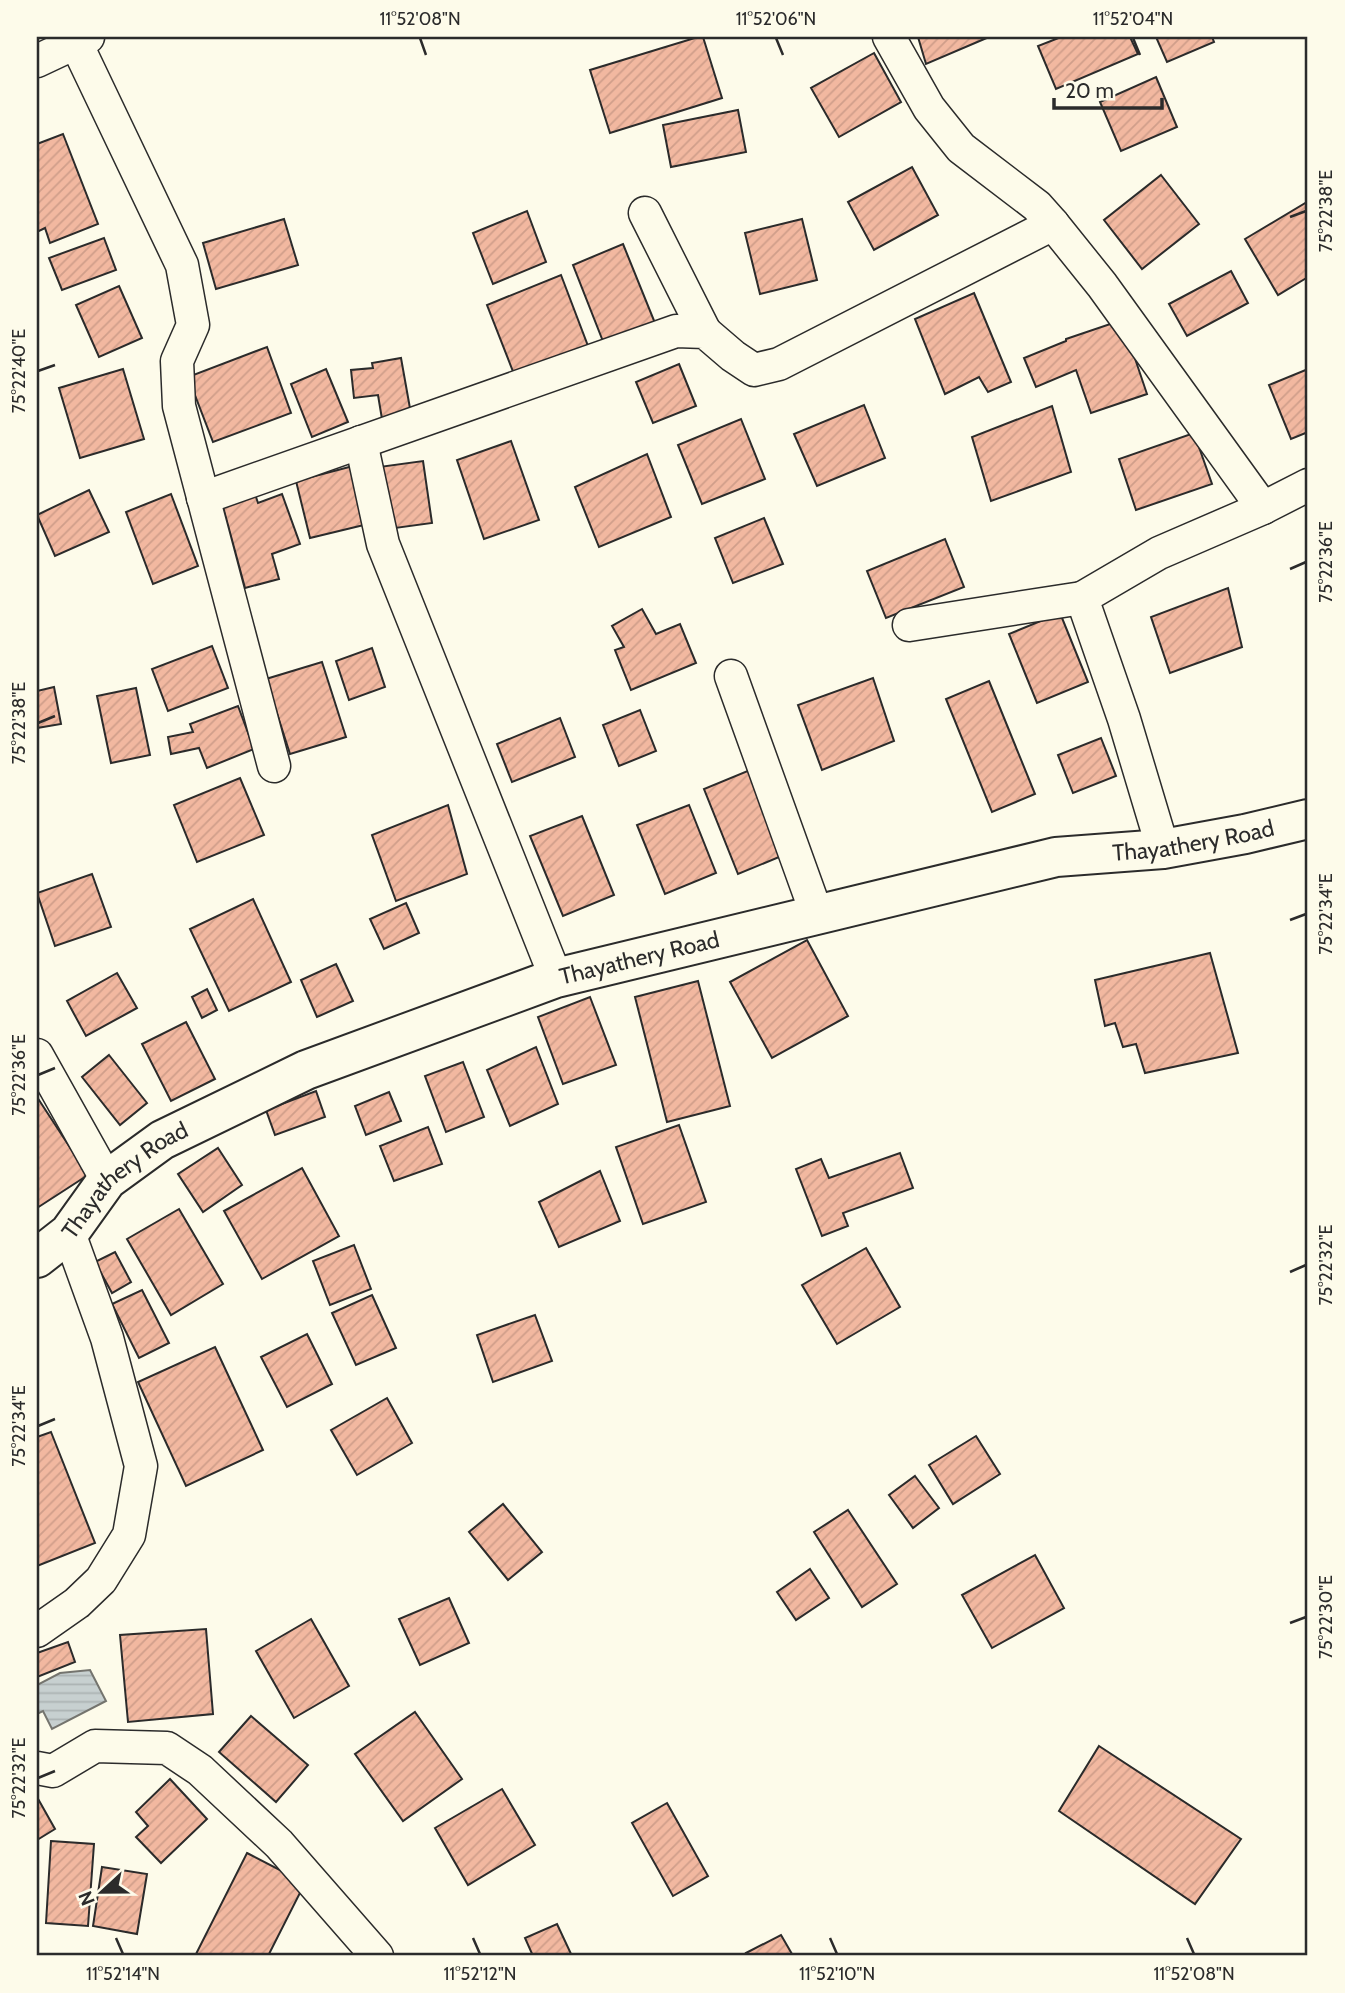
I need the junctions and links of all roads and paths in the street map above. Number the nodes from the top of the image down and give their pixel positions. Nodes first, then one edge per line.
1 (889, 37) edge
2 (82, 40) edge
3 (37, 61) edge
4 (645, 213) dead end
5 (1053, 223) junction
6 (705, 332) junction
7 (361, 442) junction
8 (1308, 485) edge
9 (204, 498) junction
10 (1263, 508) junction
11 (1082, 598) junction
12 (909, 625) dead end
13 (731, 676) dead end
14 (274, 766) dead end
15 (1308, 818) edge
16 (1163, 849) junction
17 (817, 915) junction
18 (556, 978) junction
19 (37, 1055) edge
20 (107, 1180) junction
21 (69, 1233) junction
22 (37, 1258) edge
23 (37, 1631) edge
24 (37, 1768) edge
25 (377, 1956) edge

1 - 5 street
2 - 3 street
2 - 9 street
4 - 6 street
5 - 6 street
5 - 10 street
6 - 7 street
7 - 9 street
7 - 18 street
8 - 10 street
9 - 14 street
10 - 11 street
11 - 12 street
11 - 16 street
13 - 17 street
15 - 16 street, Thayathery Road
16 - 17 street, Thayathery Road
17 - 18 street, Thayathery Road
18 - 20 street, Thayathery Road
19 - 20 street
20 - 21 street, Thayathery Road
21 - 22 street, Thayathery Road
21 - 23 street
24 - 25 street

